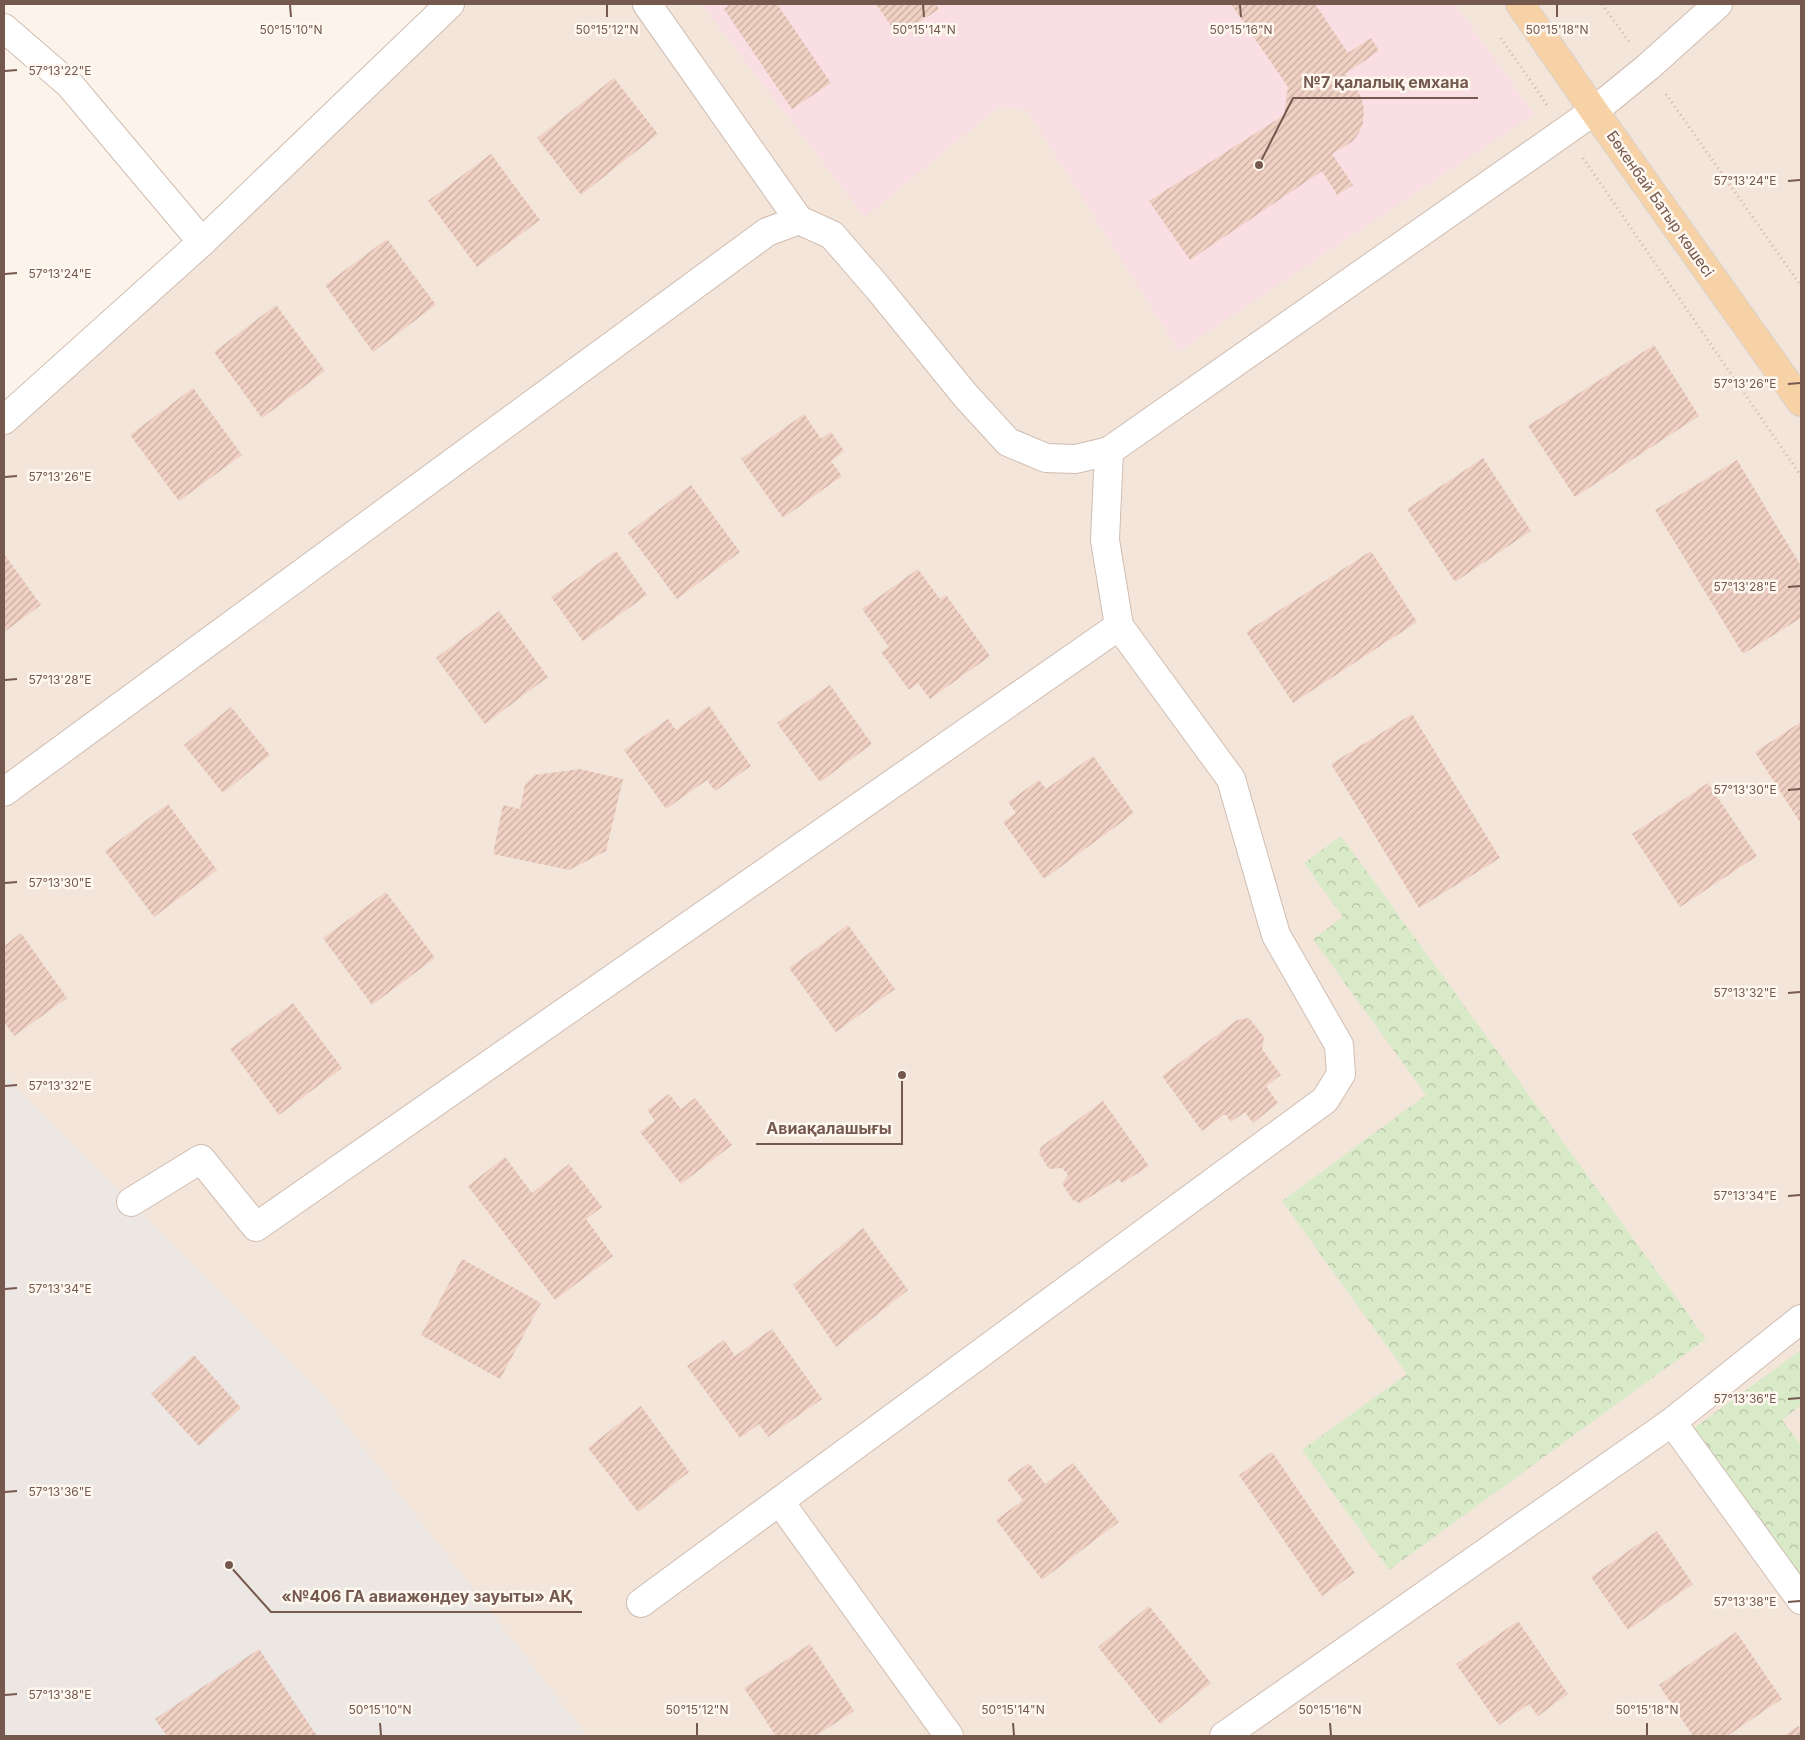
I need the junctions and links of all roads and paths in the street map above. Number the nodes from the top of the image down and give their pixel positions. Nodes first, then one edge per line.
1 (450, 4) edge
2 (647, 4) edge
3 (1520, 4) edge
4 (1602, 4) edge
5 (1718, 4) edge
6 (4, 28) edge
7 (1501, 38) dead end
8 (1648, 67) junction
9 (1594, 111) junction
10 (1565, 131) junction
11 (799, 220) junction
12 (202, 242) junction
13 (1801, 286) edge
14 (1801, 402) edge
15 (4, 420) edge
16 (1109, 451) junction
17 (1801, 476) edge
18 (1119, 626) junction
19 (4, 792) edge
20 (131, 1202) dead end
21 (1801, 1319) edge
22 (1672, 1422) junction
23 (780, 1502) junction
24 (1801, 1600) edge
25 (641, 1603) dead end
26 (949, 1736) edge
27 (1224, 1736) edge

1 - 12 street
2 - 11 street
3 - 9 main road, Бөкенбай Батыр көшесі
4 - 8 path
5 - 8 street
6 - 12 street
7 - 10 path
8 - 9 street
8 - 13 path
9 - 10 street
9 - 14 main road, Бөкенбай Батыр көшесі
10 - 16 street
10 - 17 path
11 - 16 street
11 - 19 street
12 - 15 street
16 - 18 street
18 - 20 street
18 - 23 street
21 - 22 street
22 - 24 street
22 - 27 street
23 - 25 street
23 - 26 street

